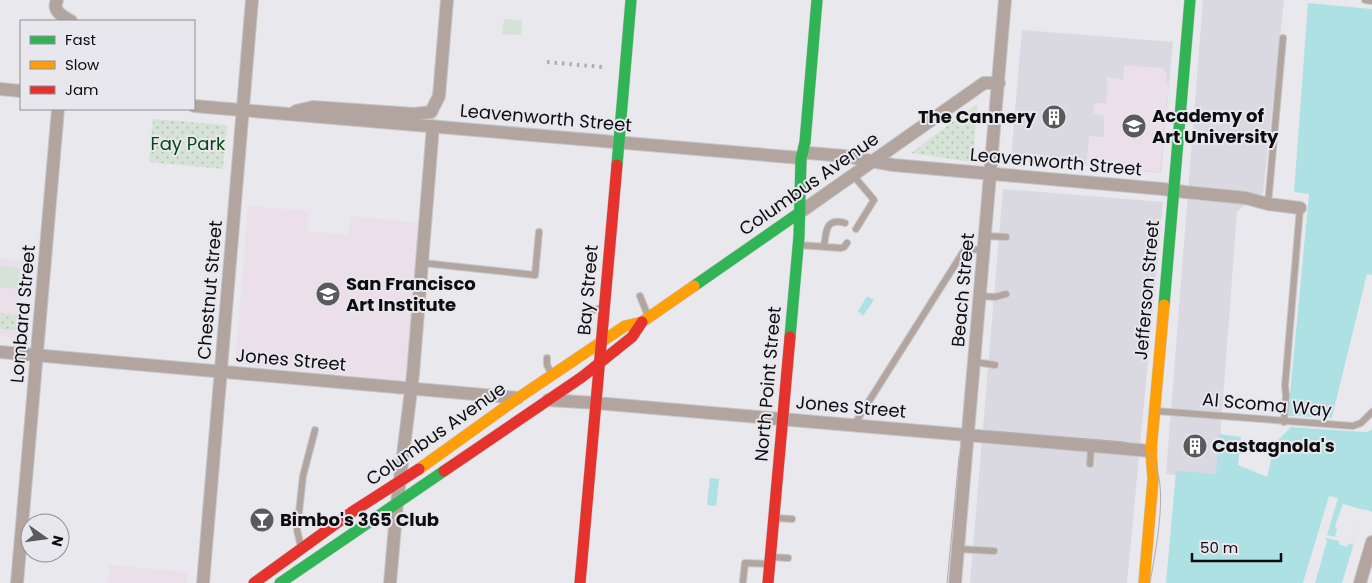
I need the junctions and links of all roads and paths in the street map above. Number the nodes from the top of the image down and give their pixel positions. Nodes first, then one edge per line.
1 (57, 0) edge
2 (252, 0) edge
3 (447, 0) edge
4 (631, 0) edge
5 (817, 0) edge
6 (1005, 0) edge
7 (1190, 0) edge
8 (1365, 0) edge
9 (1372, 1) edge
10 (70, 20) edge
11 (1283, 38) dead end
12 (999, 83) junction
13 (0, 89) edge
14 (20, 91) edge
15 (195, 106) edge
16 (58, 110) edge
17 (242, 110) junction
18 (287, 114) junction
19 (433, 126) junction
20 (618, 142) junction
21 (805, 151) junction
22 (871, 161) junction
23 (991, 174) junction
24 (853, 175) junction
25 (1173, 191) junction
26 (1268, 204) junction
27 (1300, 208) joint
28 (799, 214) junction
29 (845, 223) dead end
30 (856, 229) dead end
31 (539, 232) dead end
32 (986, 236) junction
33 (1006, 238) dead end
34 (847, 243) dead end
35 (798, 245) junction
36 (824, 247) junction
37 (985, 250) junction
38 (423, 263) junction
39 (1006, 294) dead end
40 (640, 296) dead end
41 (980, 296) junction
42 (604, 307) junction
43 (584, 314) dead end
44 (645, 320) junction
45 (601, 344) junction
46 (0, 352) edge
47 (37, 356) junction
48 (547, 358) dead end
49 (600, 362) junction
50 (975, 362) junction
51 (995, 365) dead end
52 (220, 371) junction
53 (552, 376) junction
54 (411, 388) junction
55 (518, 398) junction
56 (548, 400) junction
57 (596, 403) junction
58 (1154, 410) junction
59 (1372, 412) edge
60 (782, 419) junction
61 (1284, 422) junction
62 (854, 425) junction
63 (314, 430) dead end
64 (968, 435) junction
65 (1091, 446) junction
66 (1151, 451) junction
67 (1090, 464) dead end
68 (400, 482) junction
69 (397, 503) junction
70 (774, 518) junction
71 (792, 519) dead end
72 (1372, 542) edge
73 (301, 548) junction
74 (958, 549) junction
75 (994, 552) dead end
76 (788, 558) dead end
77 (770, 561) junction
78 (743, 581) dead end
79 (17, 583) edge
80 (203, 583) edge
81 (254, 583) edge
82 (280, 583) edge
83 (390, 583) edge
84 (580, 583) edge
85 (768, 583) edge
86 (955, 583) edge
87 (1144, 583) edge
88 (1360, 583) edge

1 - 10 street
2 - 17 street, Chestnut Street
3 - 18 street, Leavenworth Street
4 - 20 street, Bay Street
5 - 21 street, North Point Street
6 - 12 street, Beach Street
7 - 25 street, Jefferson Street
8 - 9 lane
11 - 26 lane
12 - 22 street, Columbus Avenue
12 - 23 street, Beach Street
13 - 14 street
15 - 17 street, Leavenworth Street
16 - 47 street, Lombard Street
17 - 18 street, Leavenworth Street
17 - 52 street, Chestnut Street
18 - 19 street, Leavenworth Street
19 - 20 street, Leavenworth Street
19 - 38 street
20 - 21 street, Leavenworth Street
20 - 42 street, Bay Street
21 - 22 street, Leavenworth Street
21 - 28 street, North Point Street
22 - 23 street, Leavenworth Street
22 - 24 street, Columbus Avenue
23 - 25 street, Leavenworth Street
23 - 32 street, Beach Street
24 - 28 street, Columbus Avenue
24 - 30 lane
25 - 26 street, Leavenworth Street
25 - 58 street, Jefferson Street
26 - 27 street, Leavenworth Street
27 - 61 lane
28 - 35 street, North Point Street
28 - 44 street, Columbus Avenue
29 - 36 lane
31 - 38 lane
32 - 33 lane
32 - 37 street, Beach Street
34 - 36 lane
35 - 36 lane
35 - 60 street, North Point Street
37 - 41 street, Beach Street
37 - 62 lane
38 - 54 street
39 - 41 lane
40 - 44 lane
41 - 50 street, Beach Street
42 - 43 lane
42 - 45 street, Bay Street
44 - 45 street, Columbus Avenue
44 - 49 street, Columbus Avenue
45 - 49 street, Bay Street
45 - 53 street, Columbus Avenue
46 - 47 street, Jones Street
47 - 52 street, Jones Street
47 - 79 street, Lombard Street
48 - 53 lane
49 - 56 street, Columbus Avenue
49 - 57 street, Bay Street
50 - 51 lane
50 - 64 street, Beach Street
52 - 54 street, Jones Street
52 - 80 street, Chestnut Street
53 - 55 street, Columbus Avenue
54 - 55 street, Jones Street
54 - 68 street
55 - 68 street, Columbus Avenue
56 - 57 street, Jones Street
56 - 69 street, Columbus Avenue
57 - 60 street, Jones Street
57 - 84 street, Bay Street
58 - 61 lane, Al Scoma Way
58 - 66 street, Jefferson Street
59 - 61 lane, Al Scoma Way
60 - 62 street, Jones Street
60 - 70 street, North Point Street
62 - 64 street, Jones Street
63 - 73 lane
64 - 65 street, Jones Street
64 - 74 street, Beach Street
65 - 66 street, Jones Street
65 - 67 lane
66 - 87 street, Jefferson Street
68 - 69 street
68 - 73 street, Columbus Avenue
69 - 82 street, Columbus Avenue
69 - 83 street
70 - 71 lane
70 - 77 street, North Point Street
72 - 88 street
73 - 81 street, Columbus Avenue
74 - 75 lane
74 - 86 street, Beach Street
76 - 77 lane
77 - 78 lane
77 - 85 street, North Point Street

